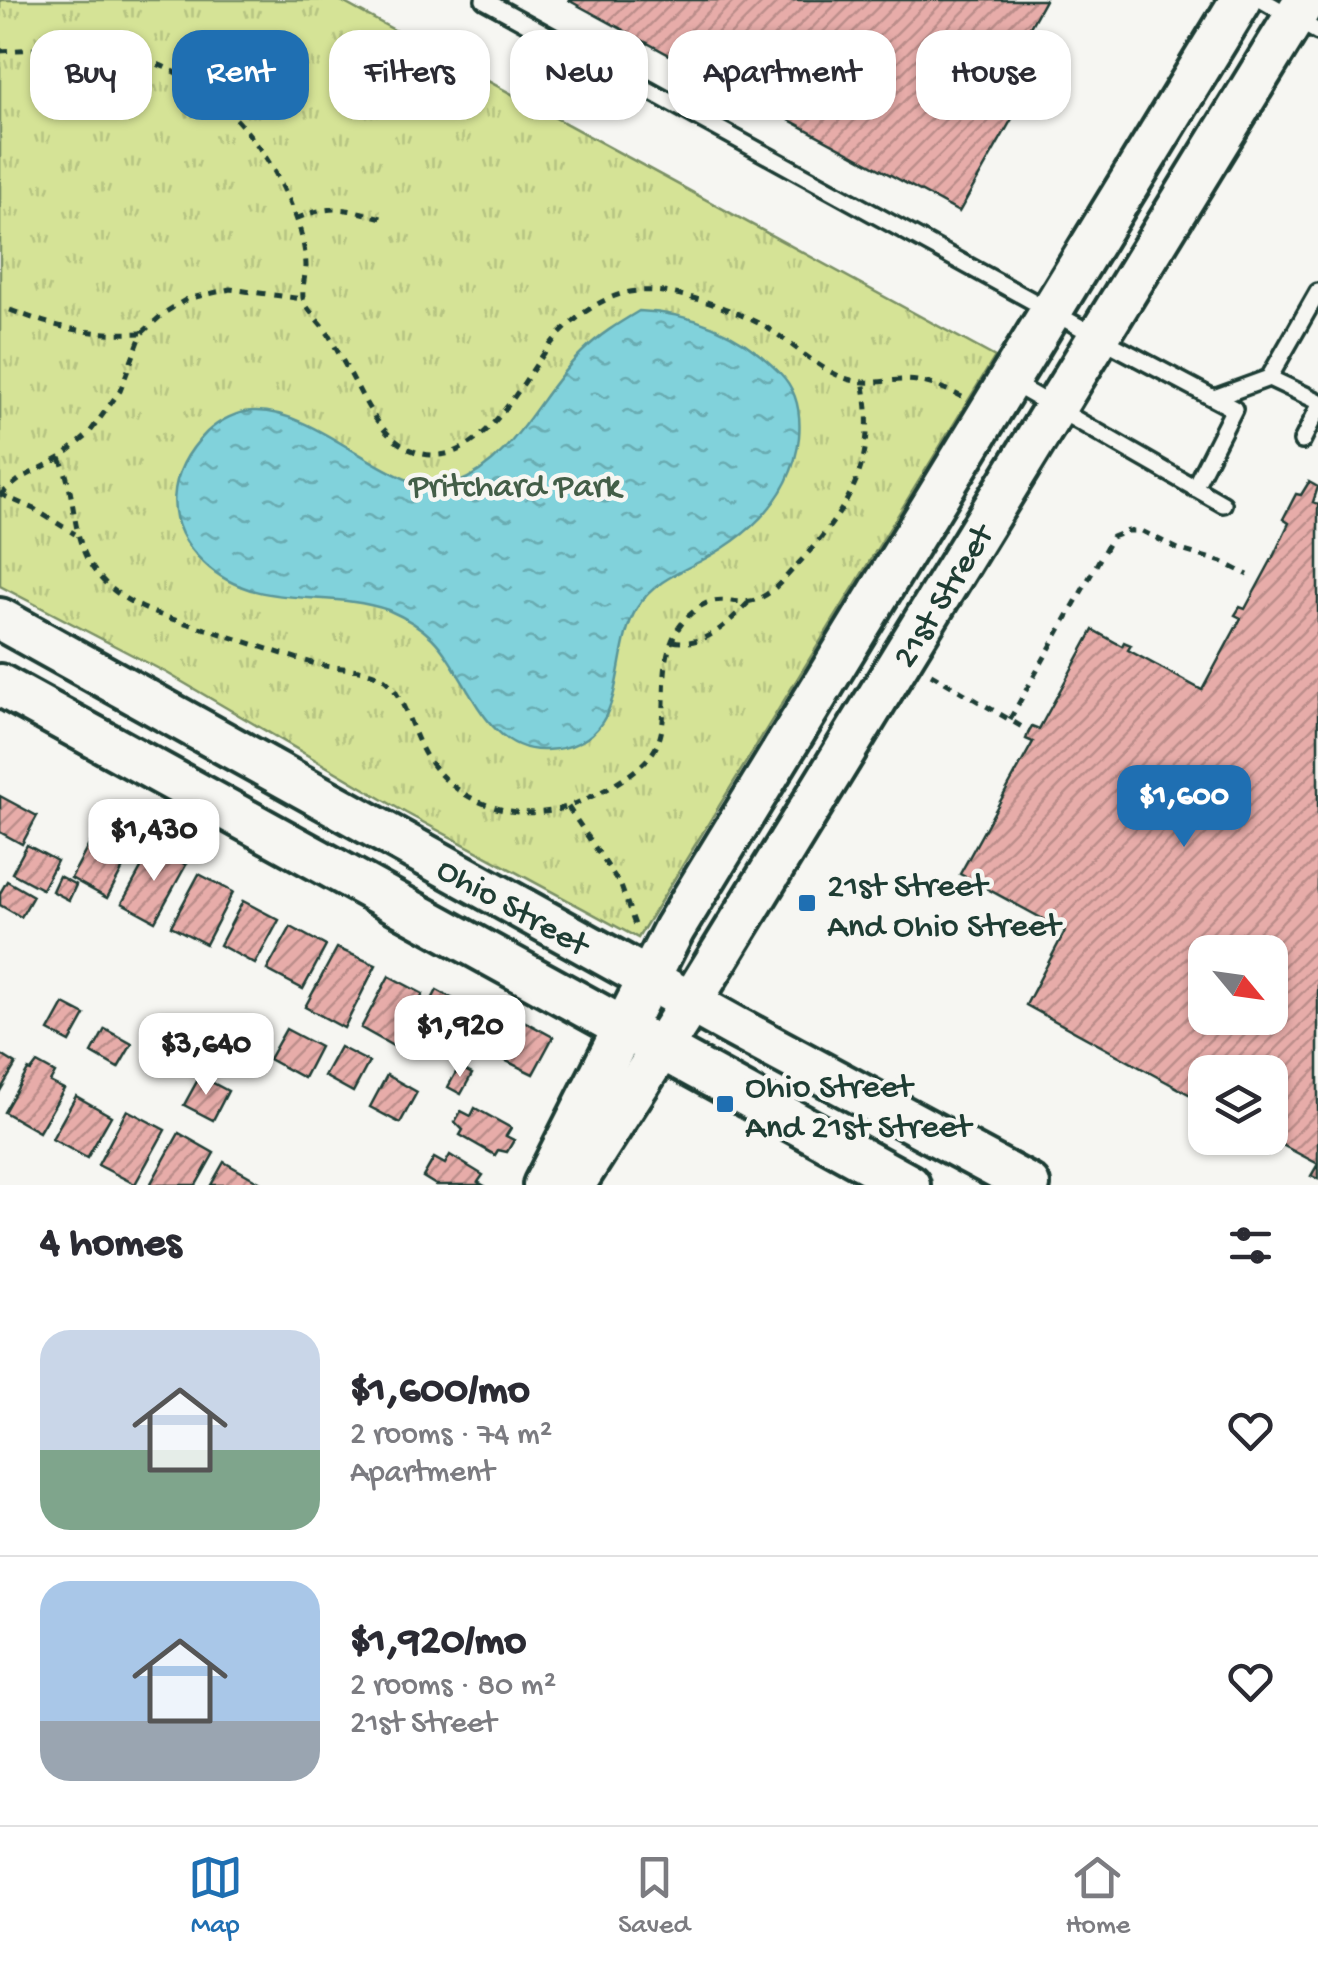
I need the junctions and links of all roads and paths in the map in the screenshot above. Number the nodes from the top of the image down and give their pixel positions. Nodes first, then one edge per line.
1 (484, 0) edge
2 (1241, 0) edge
3 (1295, 12) edge
4 (0, 51) edge
5 (296, 219) junction
6 (389, 220) dead end
7 (1318, 292) edge
8 (304, 299) junction
9 (10, 310) dead end
10 (1051, 311) junction
11 (142, 333) junction
12 (1098, 337) junction
13 (1268, 378) junction
14 (862, 381) junction
15 (1008, 381) junction
16 (1214, 398) junction
17 (968, 400) dead end
18 (1318, 401) edge
19 (1054, 408) junction
20 (1318, 410) edge
21 (1302, 441) dead end
22 (60, 458) junction
23 (1194, 488) junction
24 (0, 495) edge
25 (1223, 504) dead end
26 (75, 534) junction
27 (1248, 576) dead end
28 (750, 601) junction
29 (0, 619) edge
30 (672, 640) junction
31 (902, 658) junction
32 (0, 685) edge
33 (1010, 718) junction
34 (1029, 731) dead end
35 (568, 807) junction
36 (636, 928) dead end
37 (649, 978) junction
38 (691, 1002) junction
39 (624, 1029) junction
40 (659, 1049) junction
41 (544, 1185) edge
42 (574, 1185) edge
43 (909, 1185) edge
44 (1030, 1185) edge

1 - 10 lane
2 - 10 street, 21st Street
3 - 12 street, 21st Street
4 - 5 path
5 - 6 path
5 - 8 path
7 - 13 lane
8 - 11 path
8 - 14 path
9 - 11 path
10 - 12 lane
10 - 15 street, 21st Street
11 - 22 path
12 - 16 lane
12 - 19 street, 21st Street
13 - 16 lane
13 - 18 lane
14 - 17 path
14 - 28 path
15 - 19 lane
15 - 37 street, 21st Street
16 - 23 lane
19 - 23 lane
19 - 31 street, 21st Street
20 - 21 lane
22 - 24 path
22 - 26 path
23 - 25 lane
24 - 26 path
26 - 35 path
27 - 33 path
28 - 30 path
28 - 30 path
29 - 37 street, Ohio Street
30 - 35 path
31 - 33 path
31 - 38 street, 21st Street
32 - 39 street, Ohio Street
33 - 34 path
35 - 36 path
37 - 38 street, Ohio Street
37 - 39 street, 21st Street
38 - 40 street, 21st Street
38 - 44 street, Ohio Street
39 - 40 street, Ohio Street
39 - 41 street, 21st Street
40 - 42 street, 21st Street
40 - 43 street, Ohio Street

